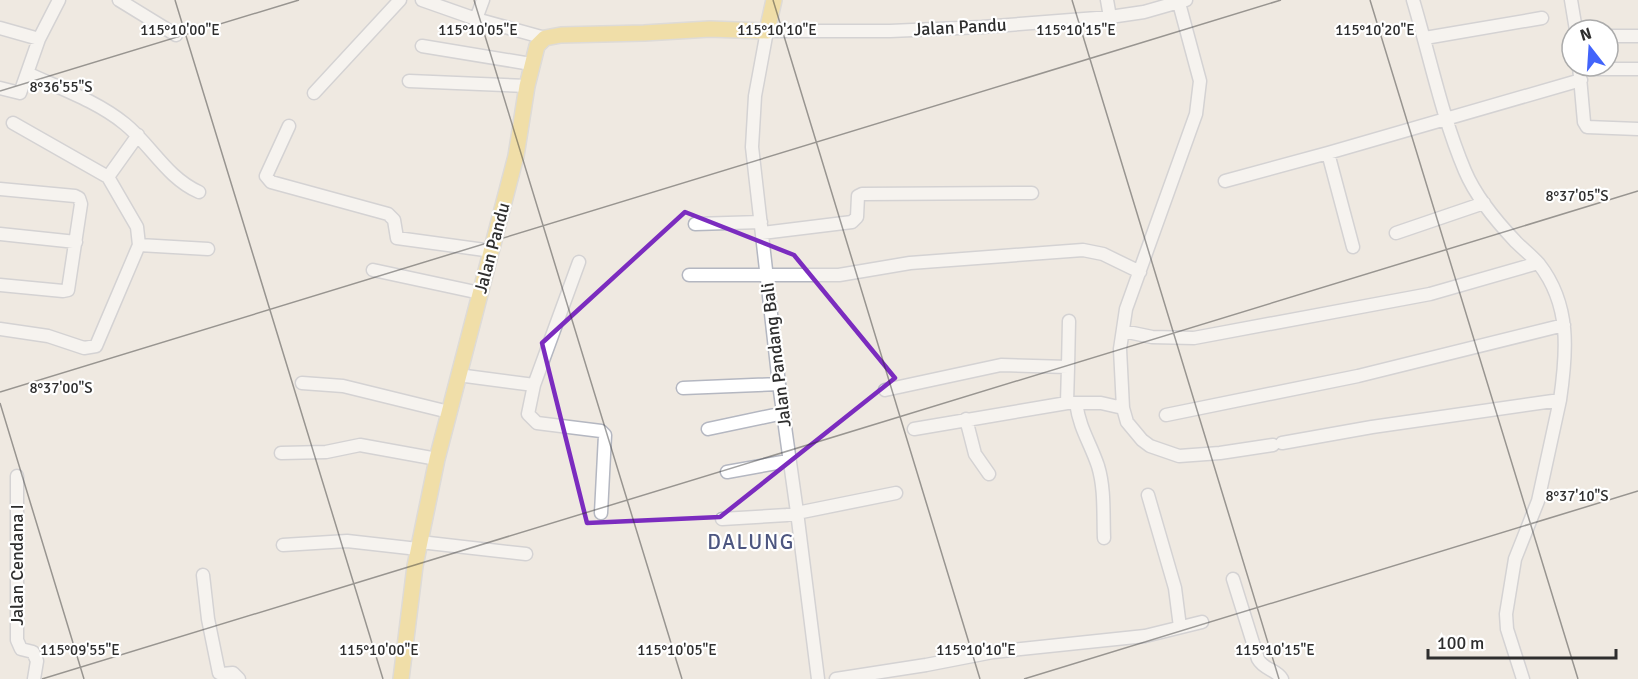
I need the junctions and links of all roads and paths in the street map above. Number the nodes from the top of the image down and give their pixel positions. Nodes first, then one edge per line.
1 (59, 0) edge
2 (119, 0) edge
3 (400, 0) edge
4 (422, 0) edge
5 (483, 0) edge
6 (774, 0) edge
7 (1107, 0) edge
8 (1413, 0) edge
9 (1571, 0) edge
10 (1183, 1) edge
11 (1110, 17) junction
12 (1542, 18) dead end
13 (1574, 18) edge
14 (476, 19) junction
15 (0, 28) edge
16 (768, 28) junction
17 (176, 35) dead end
18 (1620, 36) edge
19 (1638, 36) edge
20 (545, 38) junction
21 (1425, 38) junction
22 (39, 39) junction
23 (422, 46) dead end
24 (531, 64) junction
25 (1638, 69) edge
26 (1620, 70) edge
27 (27, 73) junction
28 (1563, 78) edge
29 (1580, 78) edge
30 (410, 81) dead end
31 (527, 86) junction
32 (0, 88) edge
33 (314, 93) dead end
34 (1446, 120) junction
35 (13, 123) dead end
36 (289, 126) dead end
37 (1638, 129) edge
38 (138, 135) junction
39 (1328, 153) junction
40 (108, 177) junction
41 (1225, 181) dead end
42 (0, 189) edge
43 (199, 192) dead end
44 (1032, 193) dead end
45 (1484, 203) junction
46 (695, 224) dead end
47 (761, 227) junction
48 (1396, 233) dead end
49 (0, 234) edge
50 (76, 242) junction
51 (139, 245) junction
52 (1353, 247) dead end
53 (208, 249) dead end
54 (492, 251) junction
55 (579, 262) dead end
56 (1538, 263) junction
57 (373, 270) dead end
58 (1140, 272) junction
59 (688, 275) dead end
60 (767, 275) junction
61 (0, 285) edge
62 (480, 293) junction
63 (1069, 321) dead end
64 (1564, 326) junction
65 (0, 329) edge
66 (1123, 331) junction
67 (1068, 367) junction
68 (458, 375) junction
69 (302, 383) dead end
70 (779, 384) junction
71 (534, 385) junction
72 (683, 388) dead end
73 (885, 390) dead end
74 (1560, 400) junction
75 (1072, 403) junction
76 (1123, 408) junction
77 (449, 412) junction
78 (784, 414) junction
79 (1166, 415) dead end
80 (966, 419) junction
81 (708, 429) dead end
82 (914, 429) dead end
83 (281, 453) dead end
84 (437, 459) junction
85 (788, 461) junction
86 (727, 472) dead end
87 (990, 474) dead end
88 (17, 476) dead end
89 (896, 493) dead end
90 (1148, 495) dead end
91 (797, 512) junction
92 (601, 513) dead end
93 (722, 519) dead end
94 (1104, 538) dead end
95 (283, 544) dead end
96 (419, 546) junction
97 (526, 554) dead end
98 (204, 575) dead end
99 (1233, 579) dead end
100 (1202, 622) dead end
101 (1180, 627) junction
102 (34, 679) edge
103 (239, 679) edge
104 (401, 679) edge
105 (818, 679) edge
106 (836, 679) edge
107 (1282, 679) edge
108 (1523, 679) edge

1 - 22 street
2 - 17 street
3 - 33 street
4 - 14 street
5 - 14 street
6 - 16 main road
7 - 11 street
8 - 21 street
9 - 13 street
10 - 11 street, Jalan Pandu
10 - 58 street
11 - 16 street, Jalan Pandu
12 - 21 street
14 - 20 street
15 - 22 street
16 - 20 main road, Jalan Pandu
16 - 47 street, Jalan Pandang Bali
18 - 19 street
20 - 24 main road, Jalan Pandu
21 - 34 street
22 - 27 street
23 - 24 street
24 - 31 main road, Jalan Pandu
25 - 26 street
27 - 32 street
27 - 38 street
28 - 34 street
29 - 37 street
30 - 31 street
31 - 54 main road, Jalan Pandu
34 - 39 street
34 - 45 street
35 - 40 street
36 - 54 street
38 - 40 street
38 - 43 street
39 - 41 street
39 - 52 street
40 - 51 street
42 - 50 street
44 - 47 street
45 - 48 street
45 - 56 street
46 - 47 street
47 - 60 street, Jalan Pandang Bali
49 - 50 street
50 - 61 street
51 - 53 street
51 - 65 street
54 - 62 main road, Jalan Pandu
55 - 71 street
56 - 64 street
56 - 66 street
57 - 62 street
58 - 60 street
58 - 66 street
59 - 60 street
60 - 70 street, Jalan Pandang Bali
62 - 68 main road, Jalan Pandu
63 - 67 street
64 - 74 street
64 - 79 street
66 - 76 street
67 - 73 street
67 - 75 street
68 - 71 street
68 - 77 main road, Jalan Pandu
69 - 77 street
70 - 72 street
70 - 78 street, Jalan Pandang Bali
71 - 92 street
74 - 76 street
74 - 108 street
75 - 76 street
75 - 80 street
75 - 94 street
77 - 84 main road, Jalan Pandu
78 - 81 street
78 - 85 street, Jalan Pandang Bali
80 - 82 street
80 - 87 street
83 - 84 street
84 - 96 main road, Jalan Pandu
85 - 86 street
85 - 91 street, Jalan Pandang Bali
88 - 102 street, Jalan Cendana I
89 - 91 street
90 - 101 street
91 - 93 street
91 - 105 street, Jalan Pandang Bali
95 - 96 street
96 - 97 street
96 - 104 main road, Jalan Pandu
98 - 103 street
99 - 107 street
100 - 101 street
101 - 106 street

